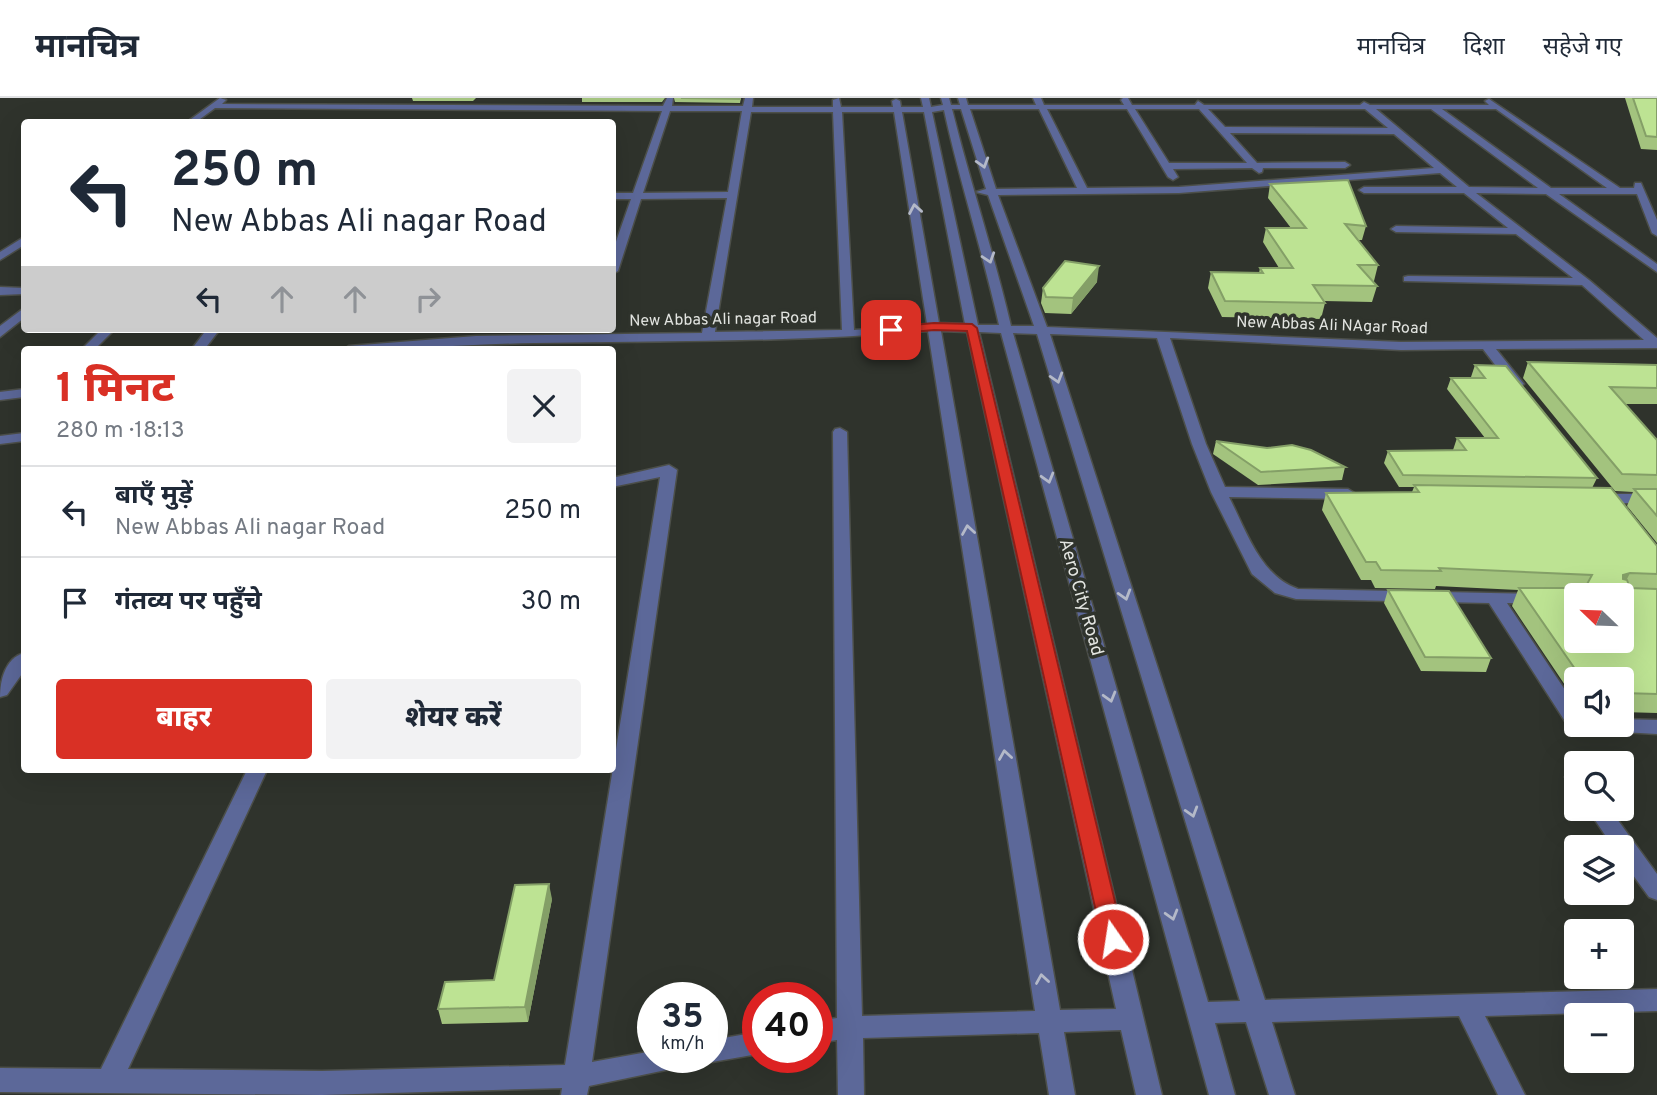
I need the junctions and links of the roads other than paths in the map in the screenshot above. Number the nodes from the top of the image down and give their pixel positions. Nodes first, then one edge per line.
1 (225, 98) edge
2 (484, 98) edge
3 (1123, 98) edge
4 (1194, 98) edge
5 (1357, 98) edge
6 (1420, 98) edge
7 (1485, 98) edge
8 (668, 103) edge
9 (748, 103) edge
10 (838, 103) edge
11 (955, 103) edge
12 (1039, 103) edge
13 (897, 104) edge
14 (926, 104) edge
15 (214, 106) junction
16 (275, 106) junction
17 (345, 106) junction
18 (478, 106) junction
19 (1367, 106) junction
20 (419, 107) junction
21 (1129, 107) junction
22 (1201, 107) junction
23 (1432, 107) junction
24 (1498, 107) junction
25 (265, 114) dead end
26 (335, 114) dead end
27 (412, 115) dead end
28 (195, 119) edge
29 (1223, 130) junction
30 (1396, 131) junction
31 (1253, 165) junction
32 (1167, 166) junction
33 (1441, 168) junction
34 (1273, 181) junction
35 (1179, 190) junction
36 (1364, 190) dead end
37 (967, 191) junction
38 (1467, 191) junction
39 (1549, 191) junction
40 (1618, 191) junction
41 (992, 192) junction
42 (1084, 192) junction
43 (733, 195) junction
44 (616, 196) edge
45 (636, 196) junction
46 (1396, 229) dead end
47 (1521, 231) junction
48 (1657, 233) edge
49 (21, 242) edge
50 (0, 257) edge
51 (616, 258) edge
52 (1657, 269) edge
53 (1409, 279) dead end
54 (1585, 282) junction
55 (0, 291) edge
56 (21, 291) edge
57 (21, 315) edge
58 (21, 327) edge
59 (934, 327) junction
60 (972, 328) junction
61 (1006, 329) junction
62 (3, 330) edge
63 (1042, 330) junction
64 (105, 333) edge
65 (593, 333) edge
66 (479, 334) edge
67 (848, 334) junction
68 (1163, 334) junction
69 (708, 335) junction
70 (1657, 344) edge
71 (91, 346) edge
72 (382, 346) edge
73 (578, 346) edge
74 (1487, 346) junction
75 (21, 393) edge
76 (0, 396) edge
77 (1528, 398) edge
78 (839, 432) dead end
79 (21, 437) edge
80 (0, 440) edge
81 (1594, 479) edge
82 (616, 482) edge
83 (1219, 492) junction
84 (1358, 494) edge
85 (1581, 498) edge
86 (1609, 499) junction
87 (1657, 499) edge
88 (1625, 519) edge
89 (1494, 597) junction
90 (1564, 599) edge
91 (21, 663) edge
92 (0, 691) edge
93 (1564, 704) edge
94 (1634, 726) edge
95 (1657, 727) edge
96 (256, 773) edge
97 (1606, 821) edge
98 (1657, 891) edge
99 (1657, 1000) edge
100 (1467, 1006) junction
101 (1255, 1012) junction
102 (1200, 1013) junction
103 (1132, 1019) junction
104 (1049, 1021) junction
105 (849, 1027) junction
106 (833, 1030) edge
107 (637, 1069) edge
108 (0, 1080) edge
109 (109, 1081) junction
110 (576, 1085) edge
111 (320, 1089) edge
112 (851, 1095) edge
113 (1062, 1095) edge
114 (1149, 1095) edge
115 (1222, 1095) edge
116 (1282, 1095) edge
117 (1512, 1095) edge

1 - 15 street
2 - 18 street
3 - 21 street
4 - 22 street
5 - 19 street
6 - 23 street
7 - 24 street
8 - 9 street
8 - 18 street
8 - 45 street
9 - 10 street
9 - 43 street
10 - 13 street
10 - 67 street
11 - 12 street
11 - 14 street
11 - 37 street, Aero City Road
11 -> 41 street
12 - 21 street
12 - 42 street
13 - 14 street
59 -> 13 street
14 - 60 street
15 - 16 street
15 - 28 street
16 - 17 street
16 - 25 street
17 - 20 street
17 - 26 street
18 - 20 street
19 - 22 street
19 - 23 street
19 - 30 street
20 - 27 street
21 - 22 street
21 - 32 street
22 - 29 street
23 - 24 street
23 - 39 street
24 - 40 street
29 - 30 street
29 - 31 street
30 - 33 street
31 - 32 street
31 - 33 street
31 - 34 street
32 - 35 street
33 - 34 street
33 - 38 street
34 - 35 street
35 - 42 street
36 - 38 street
37 - 41 street
37 -> 61 street, Aero City Road
38 - 39 street
38 - 47 street
39 - 40 street
39 - 52 street
40 - 48 street
41 - 42 street
41 - 63 street
43 - 45 street
43 - 69 street
44 - 45 street
45 - 51 street
46 - 47 street
47 - 54 street
49 - 50 street
53 - 54 street
54 - 70 street
55 - 56 street
57 - 62 street
58 - 62 street
59 - 60 street, New Abbas Ali nagar Road
59 - 67 street, New Abbas Ali nagar Road
104 -> 59 street
60 - 61 street, New Abbas Ali nagar Road
60 - 103 street
61 - 63 street, New Abbas Ali NAgar Road
61 -> 102 street, Aero City Road
63 - 68 street, New Abbas Ali NAgar Road
63 -> 101 street
64 - 71 street
65 - 66 street, New Abbas Ali nagar Road
65 - 69 street, New Abbas Ali nagar Road
65 - 73 street
66 - 72 street, New Abbas Ali nagar Road
67 - 69 street, New Abbas Ali nagar Road
68 - 74 street, New Abbas Ali NAgar Road
68 - 83 street
70 - 74 street, New Abbas Ali NAgar Road
74 - 77 street
75 - 76 street
78 - 105 street
79 - 80 street
81 - 86 street
82 - 110 street
83 - 84 street
83 - 89 street
85 - 86 street
86 - 87 street
86 - 88 street
89 - 90 street
89 - 93 street
91 - 92 street
94 - 95 street
96 - 109 street
97 - 98 street
99 - 100 street
100 - 101 street
100 - 117 street
101 - 102 street
101 - 116 street
102 - 115 street, Aero City Road
103 - 104 street
103 - 114 street
104 - 105 street
104 - 113 street
105 - 106 street
105 - 112 street
107 - 110 street
108 - 109 street
109 - 111 street
110 - 111 street

